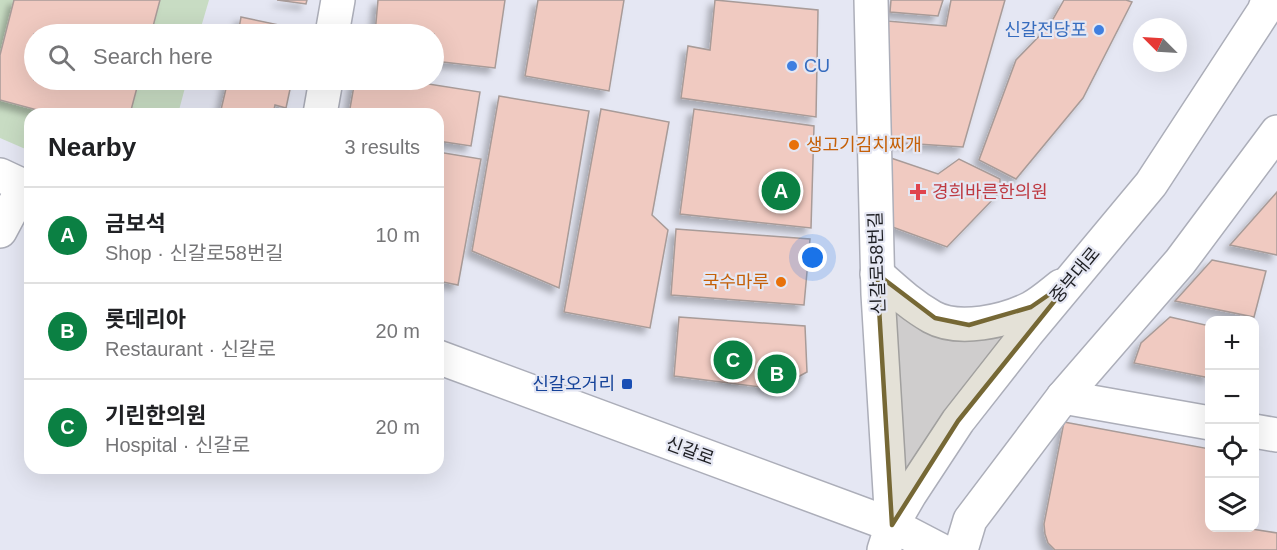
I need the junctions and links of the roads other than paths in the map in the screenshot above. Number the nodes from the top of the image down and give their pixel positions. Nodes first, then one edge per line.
1 (338, 0) edge
2 (871, 0) edge
3 (1268, 0) edge
4 (334, 24) edge
5 (324, 90) edge
6 (321, 108) edge
7 (1277, 132) edge
8 (18, 184) edge
9 (0, 231) edge
10 (877, 274) junction
11 (1073, 278) junction
12 (444, 359) edge
13 (1063, 397) junction
14 (1205, 422) edge
15 (1259, 432) edge
16 (1277, 435) edge
17 (888, 538) edge
18 (865, 550) edge
19 (940, 550) edge
20 (961, 550) edge

1 - 4 main road
2 - 10 main road, 신갈로58번길
3 - 11 main road, 중부대로
5 - 6 main road
7 - 13 main road
8 - 9 main road
10 - 11 main road
10 - 17 main road, 신갈로58번길
11 - 17 main road, 중부대로
12 - 17 main road, 신갈로
13 - 14 main road
13 - 20 main road
15 - 16 main road
17 - 18 main road, 중부대로
17 - 19 main road, 신갈로

